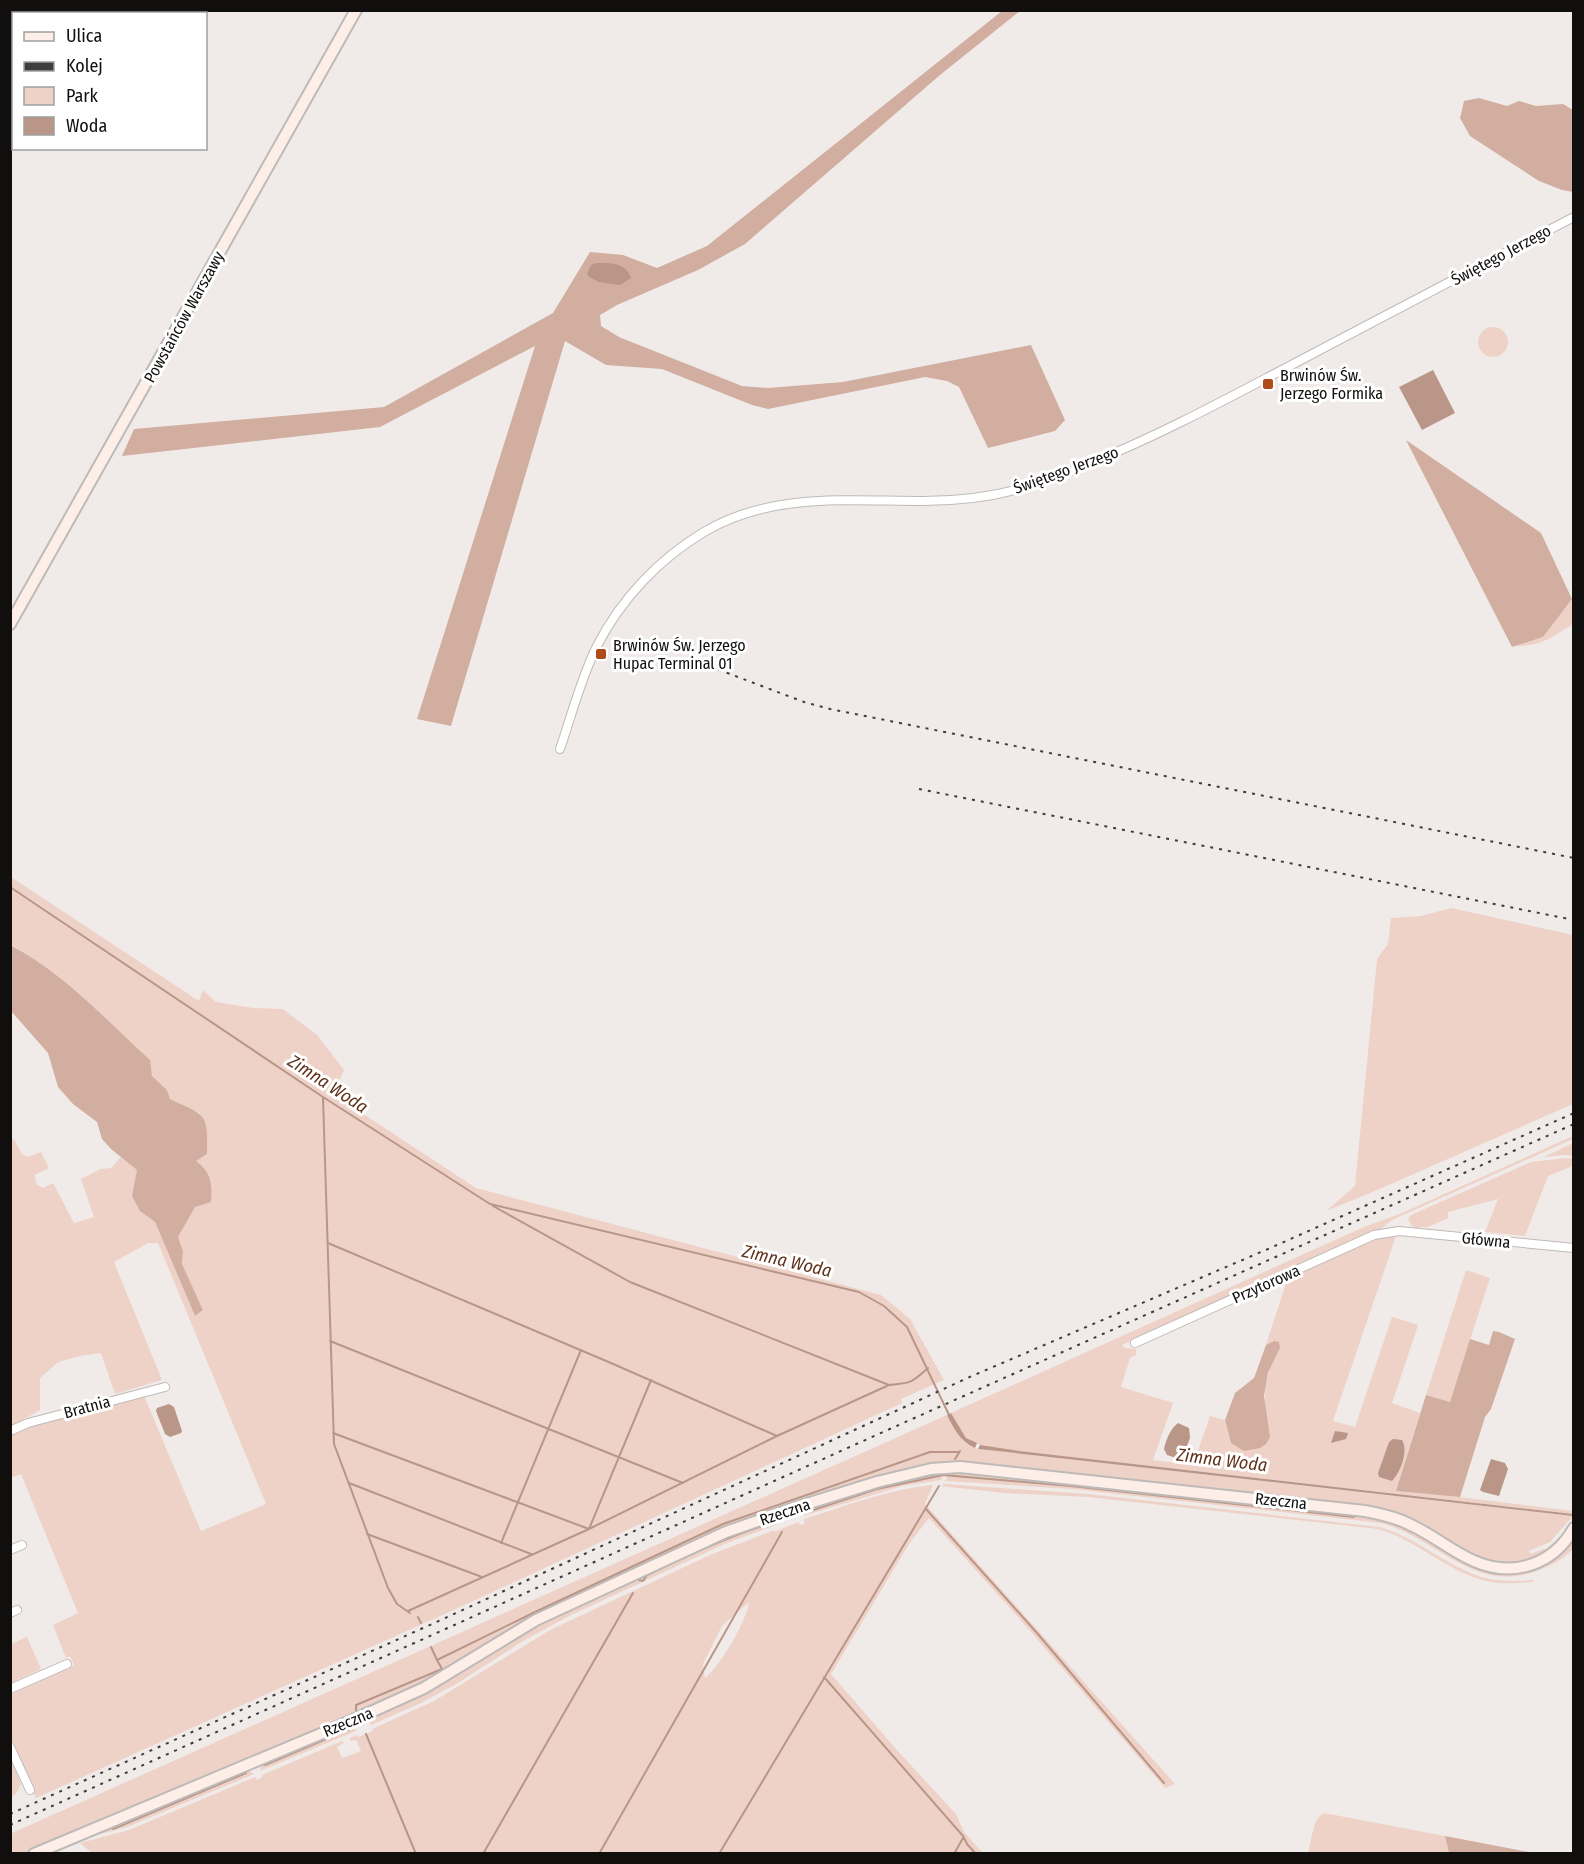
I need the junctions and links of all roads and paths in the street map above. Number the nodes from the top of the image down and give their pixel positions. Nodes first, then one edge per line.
1 (356, 10) edge
2 (1574, 217) edge
3 (10, 624) edge
4 (560, 749) dead end
5 (1398, 1231) joint
6 (1574, 1248) edge
7 (1135, 1343) dead end
8 (165, 1387) dead end
9 (10, 1431) edge
10 (1574, 1528) edge
11 (22, 1545) dead end
12 (10, 1550) edge
13 (67, 1664) dead end
14 (10, 1689) edge
15 (10, 1747) edge
16 (30, 1790) dead end
17 (34, 1854) edge

1 - 3 street, Powstańców Warszawy
2 - 4 street, Świętego Jerzego
5 - 6 street, Główna
5 - 7 street, Przytorowa
8 - 9 street, Bratnia
10 - 17 street, Rzeczna
11 - 12 street
13 - 14 street
15 - 16 street

